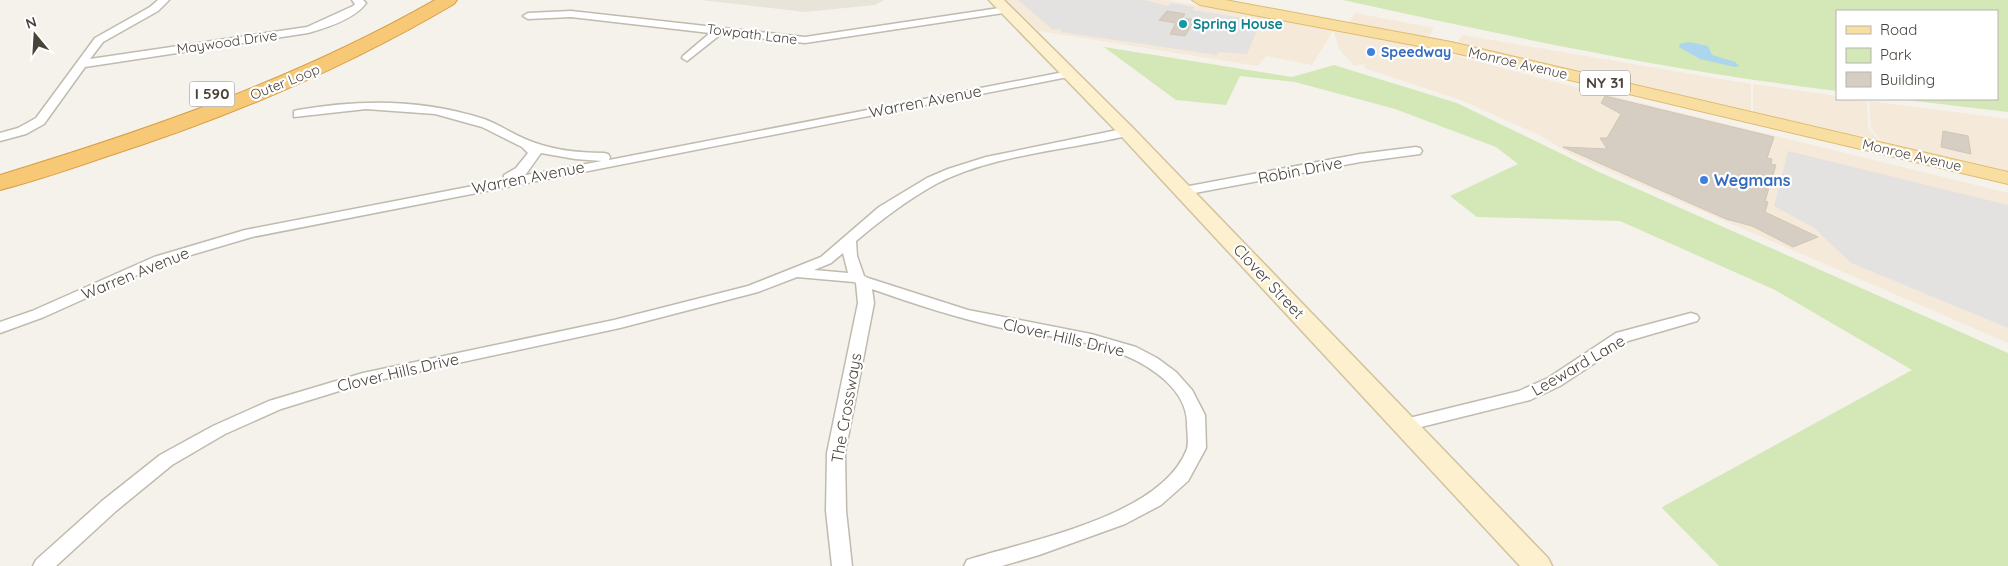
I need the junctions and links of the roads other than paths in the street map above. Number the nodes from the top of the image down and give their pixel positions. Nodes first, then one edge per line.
1 (164, 0) edge
2 (357, 0) edge
3 (414, 0) edge
4 (448, 0) edge
5 (460, 0) edge
6 (1200, 0) edge
7 (1001, 5) edge
8 (528, 16) dead end
9 (410, 24) junction
10 (719, 30) junction
11 (686, 58) dead end
12 (81, 64) junction
13 (1069, 74) junction
14 (298, 114) dead end
15 (1127, 132) junction
16 (0, 137) edge
17 (527, 145) junction
18 (1416, 151) dead end
19 (630, 158) junction
20 (0, 165) edge
21 (2008, 178) edge
22 (0, 183) edge
23 (501, 183) junction
24 (1184, 192) junction
25 (849, 241) junction
26 (798, 273) junction
27 (860, 280) junction
28 (1691, 318) dead end
29 (0, 328) edge
30 (1405, 425) junction
31 (43, 566) edge
32 (842, 566) edge
33 (974, 566) edge
34 (1538, 566) edge

1 - 12 street
2 - 12 street, Maywood Drive
3 - 20 highway, Outer Loop / I 590
4 - 9 highway, Outer Loop / I 590
5 - 9 highway
6 - 21 main road, Monroe Avenue / NY 31
7 - 10 street, Towpath Lane
7 - 13 main road, Clover Street
8 - 10 street, Towpath Lane
9 - 22 highway, Outer Loop / I 590
10 - 11 street
12 - 16 street
13 - 15 main road, Clover Street
13 - 19 street, Warren Avenue
14 - 17 street
15 - 24 main road, Clover Street
15 - 25 street, Clover Hills Drive
17 - 19 street
17 - 23 street
18 - 24 street, Robin Drive
19 - 23 street, Warren Avenue
23 - 29 street, Warren Avenue
24 - 30 main road, Clover Street
25 - 26 street, Clover Hills Drive
25 - 27 street
26 - 27 street, Clover Hills Drive
26 - 31 street, Clover Hills Drive
27 - 32 street, The Crossways
27 - 33 street, Clover Hills Drive
28 - 30 street, Leeward Lane
30 - 34 main road, Clover Street

